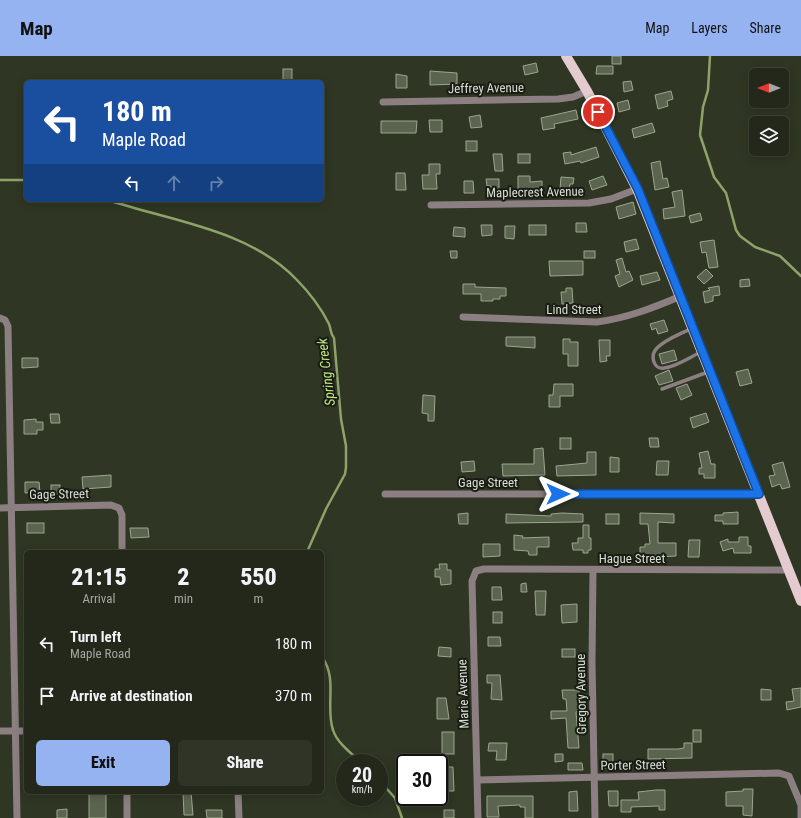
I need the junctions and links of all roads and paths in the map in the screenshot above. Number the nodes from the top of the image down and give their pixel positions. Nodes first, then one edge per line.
1 (566, 56) edge
2 (587, 91) junction
3 (383, 102) dead end
4 (638, 189) junction
5 (431, 205) dead end
6 (681, 296) junction
7 (463, 317) dead end
8 (3, 319) edge
9 (693, 328) junction
10 (702, 352) junction
11 (710, 371) junction
12 (662, 389) dead end
13 (385, 494) dead end
14 (759, 494) junction
15 (10, 507) junction
16 (0, 508) edge
17 (122, 550) edge
18 (594, 570) junction
19 (788, 570) junction
20 (476, 571) joint
21 (801, 601) edge
22 (0, 731) edge
23 (16, 731) junction
24 (24, 731) edge
25 (594, 778) junction
26 (478, 780) junction
27 (127, 794) edge
28 (238, 794) edge
29 (801, 805) edge
30 (17, 818) edge
31 (127, 818) edge
32 (239, 818) edge
33 (478, 818) edge
34 (595, 818) edge
35 (801, 818) edge

1 - 2 main road
2 - 3 street, Jeffrey Avenue
2 - 4 main road
4 - 5 street, Maplecrest Avenue
4 - 6 main road
6 - 7 street, Lind Street
6 - 9 main road
8 - 15 street
9 - 10 main road
9 - 10 lane
10 - 11 main road
11 - 12 lane
11 - 14 main road
13 - 14 street, Gage Street
14 - 19 main road
15 - 16 street, Gage Street
15 - 17 street, Gage Street
15 - 23 street
18 - 19 street, Hague Street
18 - 20 street, Hague Street
18 - 25 street, Gregory Avenue
19 - 21 main road
20 - 26 street, Marie Avenue
22 - 23 street
23 - 24 street
23 - 30 street
25 - 26 street, Porter Street
25 - 29 street, Porter Street
25 - 34 street, Gregory Avenue
26 - 33 street, Marie Avenue
27 - 31 street
28 - 32 street
29 - 35 street

